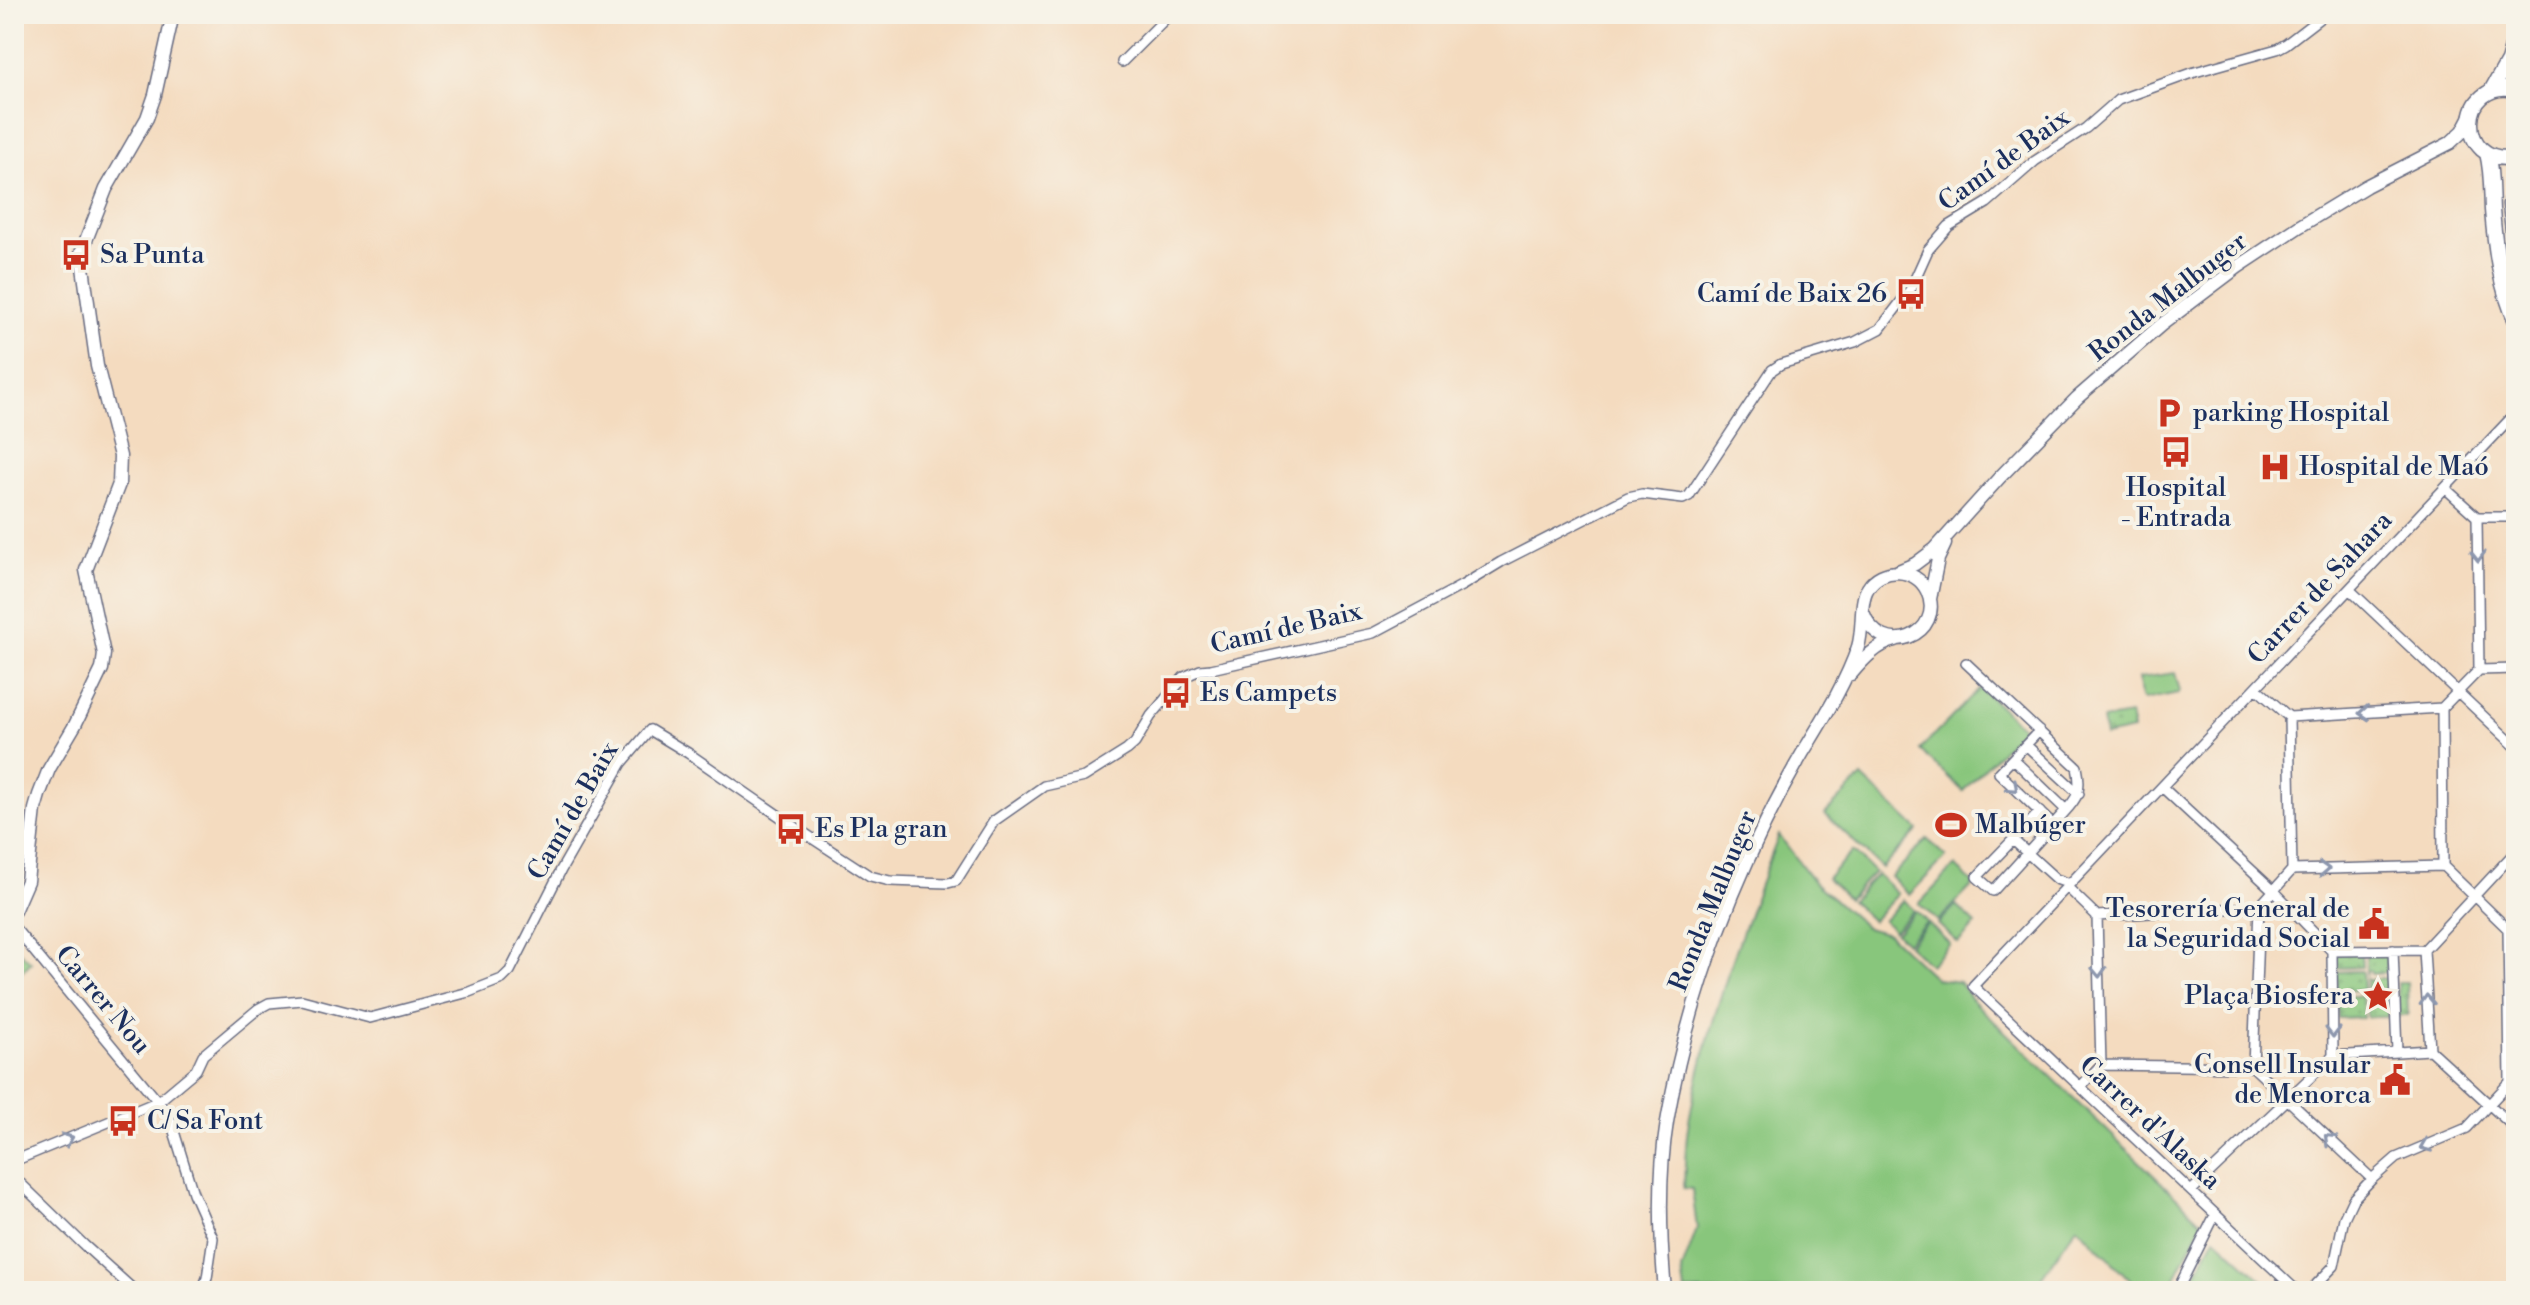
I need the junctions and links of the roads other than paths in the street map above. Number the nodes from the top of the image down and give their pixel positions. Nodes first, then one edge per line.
1 (173, 14) edge
2 (1170, 14) edge
3 (2325, 14) edge
4 (2516, 33) edge
5 (1122, 62) dead end
6 (2516, 90) edge
7 (2491, 91) junction
8 (2471, 116) junction
9 (2450, 143) junction
10 (2484, 150) junction
11 (2516, 157) edge
12 (2516, 176) edge
13 (2516, 257) edge
14 (2516, 321) edge
15 (2516, 413) edge
16 (2445, 488) junction
17 (2477, 517) junction
18 (2516, 517) edge
19 (1950, 534) junction
20 (1896, 572) junction
21 (2349, 589) junction
22 (1930, 600) junction
23 (1863, 612) junction
24 (1896, 640) junction
25 (1966, 663) dead end
26 (2516, 669) edge
27 (2479, 670) junction
28 (1842, 686) junction
29 (2256, 688) junction
30 (2458, 692) junction
31 (2442, 708) junction
32 (2289, 717) junction
33 (2039, 731) junction
34 (2026, 745) junction
35 (2516, 747) edge
36 (2013, 759) junction
37 (2162, 787) junction
38 (2079, 794) junction
39 (2066, 810) junction
40 (2040, 812) junction
41 (2053, 825) junction
42 (2013, 840) junction
43 (2516, 851) edge
44 (2027, 853) junction
45 (2443, 866) junction
46 (2292, 870) junction
47 (2066, 888) junction
48 (2274, 891) junction
49 (2473, 896) junction
50 (2259, 907) junction
51 (14, 911) edge
52 (2097, 916) junction
53 (14, 927) edge
54 (2512, 929) edge
55 (2393, 950) junction
56 (2424, 950) junction
57 (2332, 951) junction
58 (1973, 986) joint
59 (2430, 1050) junction
60 (2397, 1052) junction
61 (2333, 1056) junction
62 (2101, 1065) junction
63 (2253, 1067) junction
64 (2513, 1082) edge
65 (2080, 1087) junction
66 (2287, 1098) junction
67 (159, 1101) junction
68 (2489, 1105) junction
69 (2516, 1129) edge
70 (14, 1161) edge
71 (14, 1177) edge
72 (2372, 1179) junction
73 (2191, 1191) junction
74 (2215, 1215) junction
75 (135, 1291) edge
76 (202, 1291) edge
77 (1665, 1291) edge
78 (2177, 1291) edge
79 (2297, 1291) edge
80 (2310, 1291) edge

1 - 51 street
2 - 5 street
3 - 67 street, Camí de Baix
4 - 7 main road
6 - 7 main road
7 - 8 main road
8 - 9 street, Ronda Malbuger
8 - 10 main road
9 - 10 street
9 - 19 street, Ronda Malbuger
10 - 11 main road
10 - 14 main road
12 - 13 main road
15 - 16 street, Carrer de Sahara
16 - 17 street
16 - 21 street, Carrer de Sahara
17 - 18 street
17 -> 27 street
19 - 20 street, Ronda Malbuger
19 - 22 street, Ronda Malbuger
20 - 22 street
20 - 23 street
21 - 29 street, Carrer de Sahara
21 - 30 street
22 - 24 street
23 - 24 street
23 - 28 street, Ronda Malbuger
24 - 28 street, Ronda Malbuger
25 - 33 street
26 - 27 street
27 - 30 street
28 - 77 street, Ronda Malbuger
29 - 32 street, Carrer de Sahara
29 - 37 street, Carrer de Sahara
30 - 31 street
30 - 35 street
31 -> 32 street
31 - 45 street
32 - 46 street
33 - 34 street
33 - 38 street
34 - 36 street
34 - 38 street
36 - 39 street
36 -> 40 street
37 - 47 street, Carrer de Sahara
37 - 48 street
38 - 39 street
39 - 41 street
40 - 41 street
40 - 42 street
41 - 44 street
42 - 44 street
42 - 44 street
43 - 49 street
44 - 47 street
46 -> 45 street
45 - 49 street
46 - 48 street
47 - 52 street
47 - 58 street, Carrer de Sahara
48 - 50 street
48 - 57 street
49 - 54 street
49 - 56 street
50 - 52 street
50 - 63 street
52 -> 62 street
53 - 67 street, Carrer Nou
54 - 64 street
55 - 56 street
55 - 57 street
55 - 60 street
59 -> 56 street
57 -> 61 street
58 - 65 street, Carrer d'Alaska
59 - 60 street
59 - 68 street
60 - 61 street
61 - 66 street
62 - 63 street
62 - 65 street
63 - 66 street
64 - 68 street
65 - 73 street, Carrer d'Alaska
72 -> 66 street
66 - 73 street
70 -> 67 street
67 - 76 street, Carrer Nou
68 - 69 street
68 -> 72 street
71 - 75 street
72 - 80 street
73 - 74 street, Carrer d'Alaska
74 - 78 street
74 - 79 street, Carrer d'Alaska

